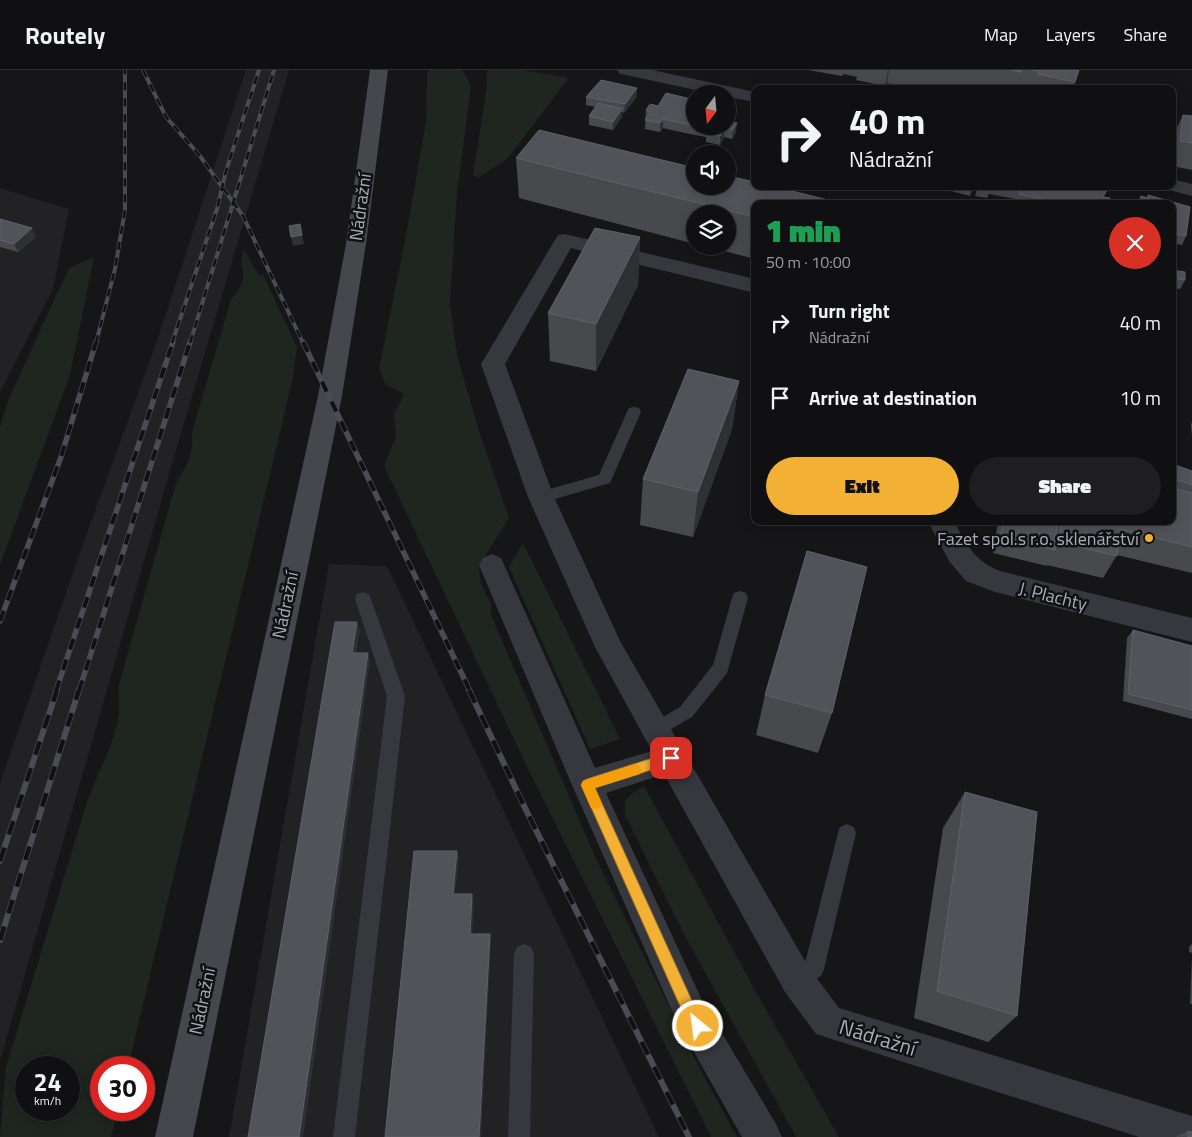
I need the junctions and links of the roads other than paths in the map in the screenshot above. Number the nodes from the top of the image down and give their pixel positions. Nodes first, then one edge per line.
1 (399, 70) edge
2 (626, 70) edge
3 (378, 75) edge
4 (681, 75) edge
5 (751, 96) edge
6 (1176, 186) edge
7 (1192, 190) edge
8 (751, 285) edge
9 (634, 412) dead end
10 (541, 497) junction
11 (943, 525) edge
12 (492, 565) dead end
13 (740, 598) dead end
14 (363, 599) dead end
15 (1192, 630) edge
16 (655, 730) junction
17 (671, 758) junction
18 (587, 785) junction
19 (847, 833) dead end
20 (524, 954) dead end
21 (797, 980) junction
22 (1192, 1135) edge
23 (174, 1137) edge
24 (344, 1137) edge
25 (519, 1137) edge
26 (763, 1137) edge

1 - 3 main road
2 - 4 street
3 - 23 main road, Nádražní
4 - 5 street
6 - 7 street
8 - 10 street, Nádražní
9 - 10 lane
10 - 16 street, Nádražní
11 - 15 street, J. Plachty
12 - 18 street
13 - 16 lane
14 - 24 lane
16 - 17 street, Nádražní
17 - 18 street
17 - 21 street, Nádražní
18 - 26 street
19 - 21 lane
20 - 25 lane
21 - 22 street, Nádražní

